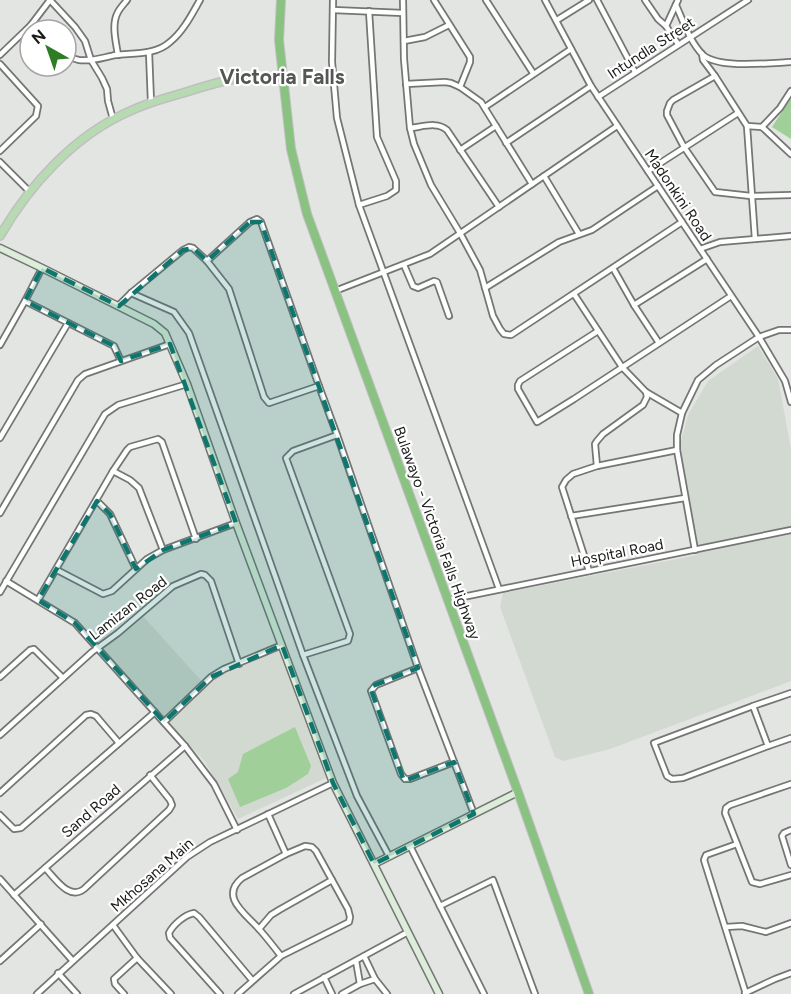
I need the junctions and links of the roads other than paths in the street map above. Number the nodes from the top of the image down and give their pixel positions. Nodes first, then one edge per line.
1 (50, 0) edge
2 (127, 0) edge
3 (200, 0) edge
4 (281, 0) edge
5 (333, 0) edge
6 (404, 0) edge
7 (434, 0) edge
8 (486, 0) edge
9 (545, 0) edge
10 (589, 0) edge
11 (597, 0) edge
12 (645, 0) edge
13 (748, 0) edge
14 (677, 3) edge
15 (333, 10) junction
16 (369, 11) junction
17 (403, 13) junction
18 (36, 18) edge
19 (557, 20) junction
20 (449, 25) junction
21 (666, 26) junction
22 (691, 37) junction
23 (18, 38) edge
24 (404, 41) junction
25 (678, 44) junction
26 (571, 49) junction
27 (149, 52) junction
28 (702, 54) junction
29 (118, 55) junction
30 (0, 56) edge
31 (78, 59) edge
32 (92, 60) junction
33 (791, 62) edge
34 (0, 64) edge
35 (635, 72) junction
36 (533, 73) junction
37 (282, 76) junction
38 (715, 76) junction
39 (406, 84) junction
40 (591, 86) junction
41 (460, 87) junction
42 (791, 92) edge
43 (598, 97) junction
44 (151, 102) junction
45 (485, 106) junction
46 (738, 113) junction
47 (113, 119) junction
48 (496, 126) junction
49 (617, 126) junction
50 (747, 126) junction
51 (762, 127) junction
52 (410, 128) junction
53 (506, 143) junction
54 (684, 147) junction
55 (460, 150) junction
56 (0, 151) edge
57 (791, 154) edge
58 (0, 162) edge
59 (648, 171) junction
60 (544, 176) junction
61 (532, 184) junction
62 (658, 186) junction
63 (30, 192) junction
64 (791, 195) edge
65 (751, 196) junction
66 (360, 205) junction
67 (499, 207) junction
68 (682, 222) junction
69 (460, 233) junction
70 (579, 234) junction
71 (0, 236) edge
72 (791, 236) edge
73 (754, 239) junction
74 (0, 248) edge
75 (700, 249) junction
76 (707, 259) junction
77 (207, 261) junction
78 (404, 266) junction
79 (42, 268) junction
80 (613, 268) junction
81 (385, 273) junction
82 (485, 288) junction
83 (335, 291) junction
84 (131, 293) junction
85 (574, 294) junction
86 (731, 296) junction
87 (25, 301) junction
88 (634, 305) junction
89 (118, 306) junction
90 (449, 316) dead end
91 (68, 322) junction
92 (791, 330) edge
93 (598, 331) junction
94 (759, 337) junction
95 (659, 343) junction
96 (170, 344) junction
97 (0, 345) edge
98 (121, 361) junction
99 (622, 367) junction
100 (187, 384) junction
101 (319, 386) junction
102 (646, 392) junction
103 (791, 402) edge
104 (682, 413) junction
105 (337, 435) junction
106 (0, 438) edge
107 (677, 450) junction
108 (597, 466) junction
109 (113, 471) junction
110 (685, 498) junction
111 (97, 501) junction
112 (0, 513) edge
113 (571, 516) junction
114 (236, 523) junction
115 (791, 530) edge
116 (196, 539) junction
117 (163, 550) junction
118 (695, 550) junction
119 (136, 569) junction
120 (57, 570) junction
121 (589, 572) junction
122 (6, 581) junction
123 (499, 589) junction
124 (0, 592) edge
125 (38, 600) junction
126 (448, 600) junction
127 (282, 645) junction
128 (96, 648) junction
129 (303, 655) junction
130 (239, 663) junction
131 (418, 668) junction
132 (0, 677) edge
133 (63, 678) junction
134 (791, 693) edge
135 (753, 706) junction
136 (155, 712) junction
137 (164, 722) junction
138 (0, 735) edge
139 (791, 738) edge
140 (119, 743) junction
141 (185, 746) junction
142 (768, 746) junction
143 (454, 762) junction
144 (150, 775) junction
145 (333, 783) junction
146 (791, 784) edge
147 (518, 792) junction
148 (0, 793) edge
149 (267, 814) junction
150 (474, 814) junction
151 (0, 815) edge
152 (237, 830) junction
153 (791, 830) edge
154 (737, 844) junction
155 (410, 846) junction
156 (286, 854) junction
157 (389, 856) junction
158 (374, 864) junction
159 (791, 865) edge
160 (45, 868) junction
161 (791, 875) edge
162 (0, 879) edge
163 (332, 880) junction
164 (14, 895) junction
165 (440, 906) junction
166 (791, 923) edge
167 (41, 924) junction
168 (113, 925) junction
169 (726, 927) junction
170 (259, 929) junction
171 (408, 932) junction
172 (281, 956) junction
173 (364, 956) junction
174 (137, 958) junction
175 (72, 960) junction
176 (0, 961) edge
177 (356, 961) junction
178 (58, 973) junction
179 (791, 973) edge
180 (324, 977) junction
181 (375, 979) junction
182 (252, 980) junction
183 (360, 984) junction
184 (37, 994) edge
185 (77, 994) edge
186 (124, 994) edge
187 (171, 994) edge
188 (220, 994) edge
189 (238, 994) edge
190 (294, 994) edge
191 (332, 994) edge
192 (342, 994) edge
193 (387, 994) edge
194 (439, 994) edge
195 (484, 994) edge
196 (535, 994) edge
197 (589, 994) edge
198 (746, 994) edge

1 - 18 street
1 - 32 street
2 - 29 street
3 - 27 street
4 - 37 highway, Bulawayo - Victoria Falls Highway
5 - 15 street
6 - 17 street
7 - 20 street
8 - 36 street
9 - 19 street, Madonkini Road
10 - 19 street
11 - 35 street
12 - 21 street
13 - 22 street, Intundla Street
14 - 21 street
14 - 22 street
15 - 16 street
15 - 66 street
16 - 17 street
16 - 66 street
17 - 24 street
19 - 26 street, Madonkini Road
20 - 24 street
20 - 41 street
21 - 25 street
22 - 25 street, Intundla Street
22 - 28 street
23 - 30 street
24 - 39 street
25 - 35 street, Intundla Street
26 - 36 street
26 - 40 street, Madonkini Road
27 - 29 street
27 - 44 street
28 - 33 street
28 - 38 street
29 - 32 street
31 - 32 street
32 - 47 street
34 - 56 street
35 - 43 street, Intundla Street
36 - 45 street
37 - 44 main road
37 - 83 highway, Bulawayo - Victoria Falls Highway
38 - 46 street
38 - 54 street
39 - 41 street
39 - 52 street
40 - 43 street, Madonkini Road
40 - 53 street
41 - 45 street
42 - 51 street
43 - 49 street, Madonkini Road
44 - 47 main road
45 - 48 street
46 - 50 street
46 - 54 street
47 - 63 main road
48 - 53 street
48 - 55 street
49 - 59 street, Madonkini Road
49 - 60 street
50 - 51 street
50 - 65 street
51 - 57 street
52 - 55 street
52 - 69 street
53 - 61 street
54 - 59 street
54 - 65 street
55 - 67 street
58 - 63 street
59 - 62 street, Madonkini Road
60 - 61 street
60 - 70 street
61 - 67 street
62 - 68 street, Madonkini Road
62 - 70 street
63 - 71 main road
64 - 65 street
65 - 73 street
66 - 81 street
67 - 69 street
68 - 75 street, Madonkini Road
68 - 80 street
69 - 78 street
69 - 82 street
70 - 82 street
72 - 73 street
73 - 75 street
74 - 79 street
75 - 76 street, Madonkini Road
76 - 86 street, Madonkini Road
76 - 88 street
77 - 84 street
77 - 101 street
77 - 101 street
78 - 81 street
78 - 90 street
79 - 87 street
79 - 89 street
80 - 85 street
80 - 88 street
81 - 83 street
81 - 123 street
82 - 85 street
83 - 126 highway, Bulawayo - Victoria Falls Highway
84 - 89 street
84 - 129 street
85 - 93 street
86 - 94 street, Madonkini Road
86 - 95 street
87 - 91 street
87 - 97 street
88 - 95 street
89 - 96 street
91 - 98 street
91 - 106 street
92 - 94 street
93 - 99 street
93 - 99 street
94 - 103 street, Madonkini Road
94 - 104 street
95 - 99 street
96 - 98 street
96 - 100 street
98 - 112 street
99 - 102 street
100 - 114 street
100 - 122 street
101 - 105 street
102 - 104 street
102 - 108 street
104 - 107 street
105 - 129 street
105 - 131 street
107 - 108 street
107 - 110 street
108 - 113 street
109 - 111 street
109 - 116 street
109 - 117 street
110 - 113 street
110 - 118 street
111 - 119 street
111 - 120 street
113 - 121 street
114 - 116 street
114 - 127 street
115 - 118 street, Hospital Road
116 - 117 street
117 - 119 street
118 - 121 street, Hospital Road
119 - 120 street
120 - 125 street
121 - 123 street, Hospital Road
122 - 124 street
122 - 125 street
123 - 126 street, Hospital Road
125 - 128 street
126 - 147 highway, Bulawayo - Victoria Falls Highway
127 - 130 street
127 - 145 street
128 - 130 street, Lamizan Road
128 - 133 street, Lamizan Road
128 - 136 street
129 - 157 street
130 - 137 street
131 - 143 street
131 - 143 street
132 - 133 street
133 - 138 street, Lamizan Road
134 - 135 street
135 - 142 street
135 - 142 street
136 - 137 street
136 - 140 street
137 - 141 street
139 - 142 street
140 - 148 street
140 - 151 street
141 - 144 street, Sand Road
141 - 152 street
143 - 150 street
144 - 160 street, Sand Road
144 - 160 street
145 - 149 street, Mkhosana Main
145 - 158 street
146 - 154 street
147 - 150 street
147 - 197 highway, Bulawayo - Victoria Falls Highway
149 - 152 street, Mkhosana Main
149 - 156 street
150 - 155 street
152 - 168 street, Mkhosana Main
153 - 159 street
154 - 161 street
154 - 169 street
155 - 157 street
155 - 165 street
156 - 163 street
156 - 170 street
157 - 158 street
158 - 171 street
160 - 164 street, Sand Road
162 - 164 street
163 - 170 street
163 - 172 street
164 - 167 street
165 - 195 street
165 - 196 street
166 - 169 street
167 - 175 street
167 - 176 street
168 - 174 street
168 - 175 street, Mkhosana Main
169 - 198 street
170 - 172 street
171 - 173 street
171 - 194 street
172 - 182 street
173 - 177 street
173 - 181 street
174 - 186 street
174 - 187 street
175 - 178 street, Mkhosana Main
177 - 180 street
177 - 183 street
178 - 184 street, Mkhosana Main
178 - 185 street
179 - 198 street
180 - 190 street
180 - 191 street
181 - 183 street
181 - 193 street
182 - 188 street
182 - 189 street
183 - 192 street

